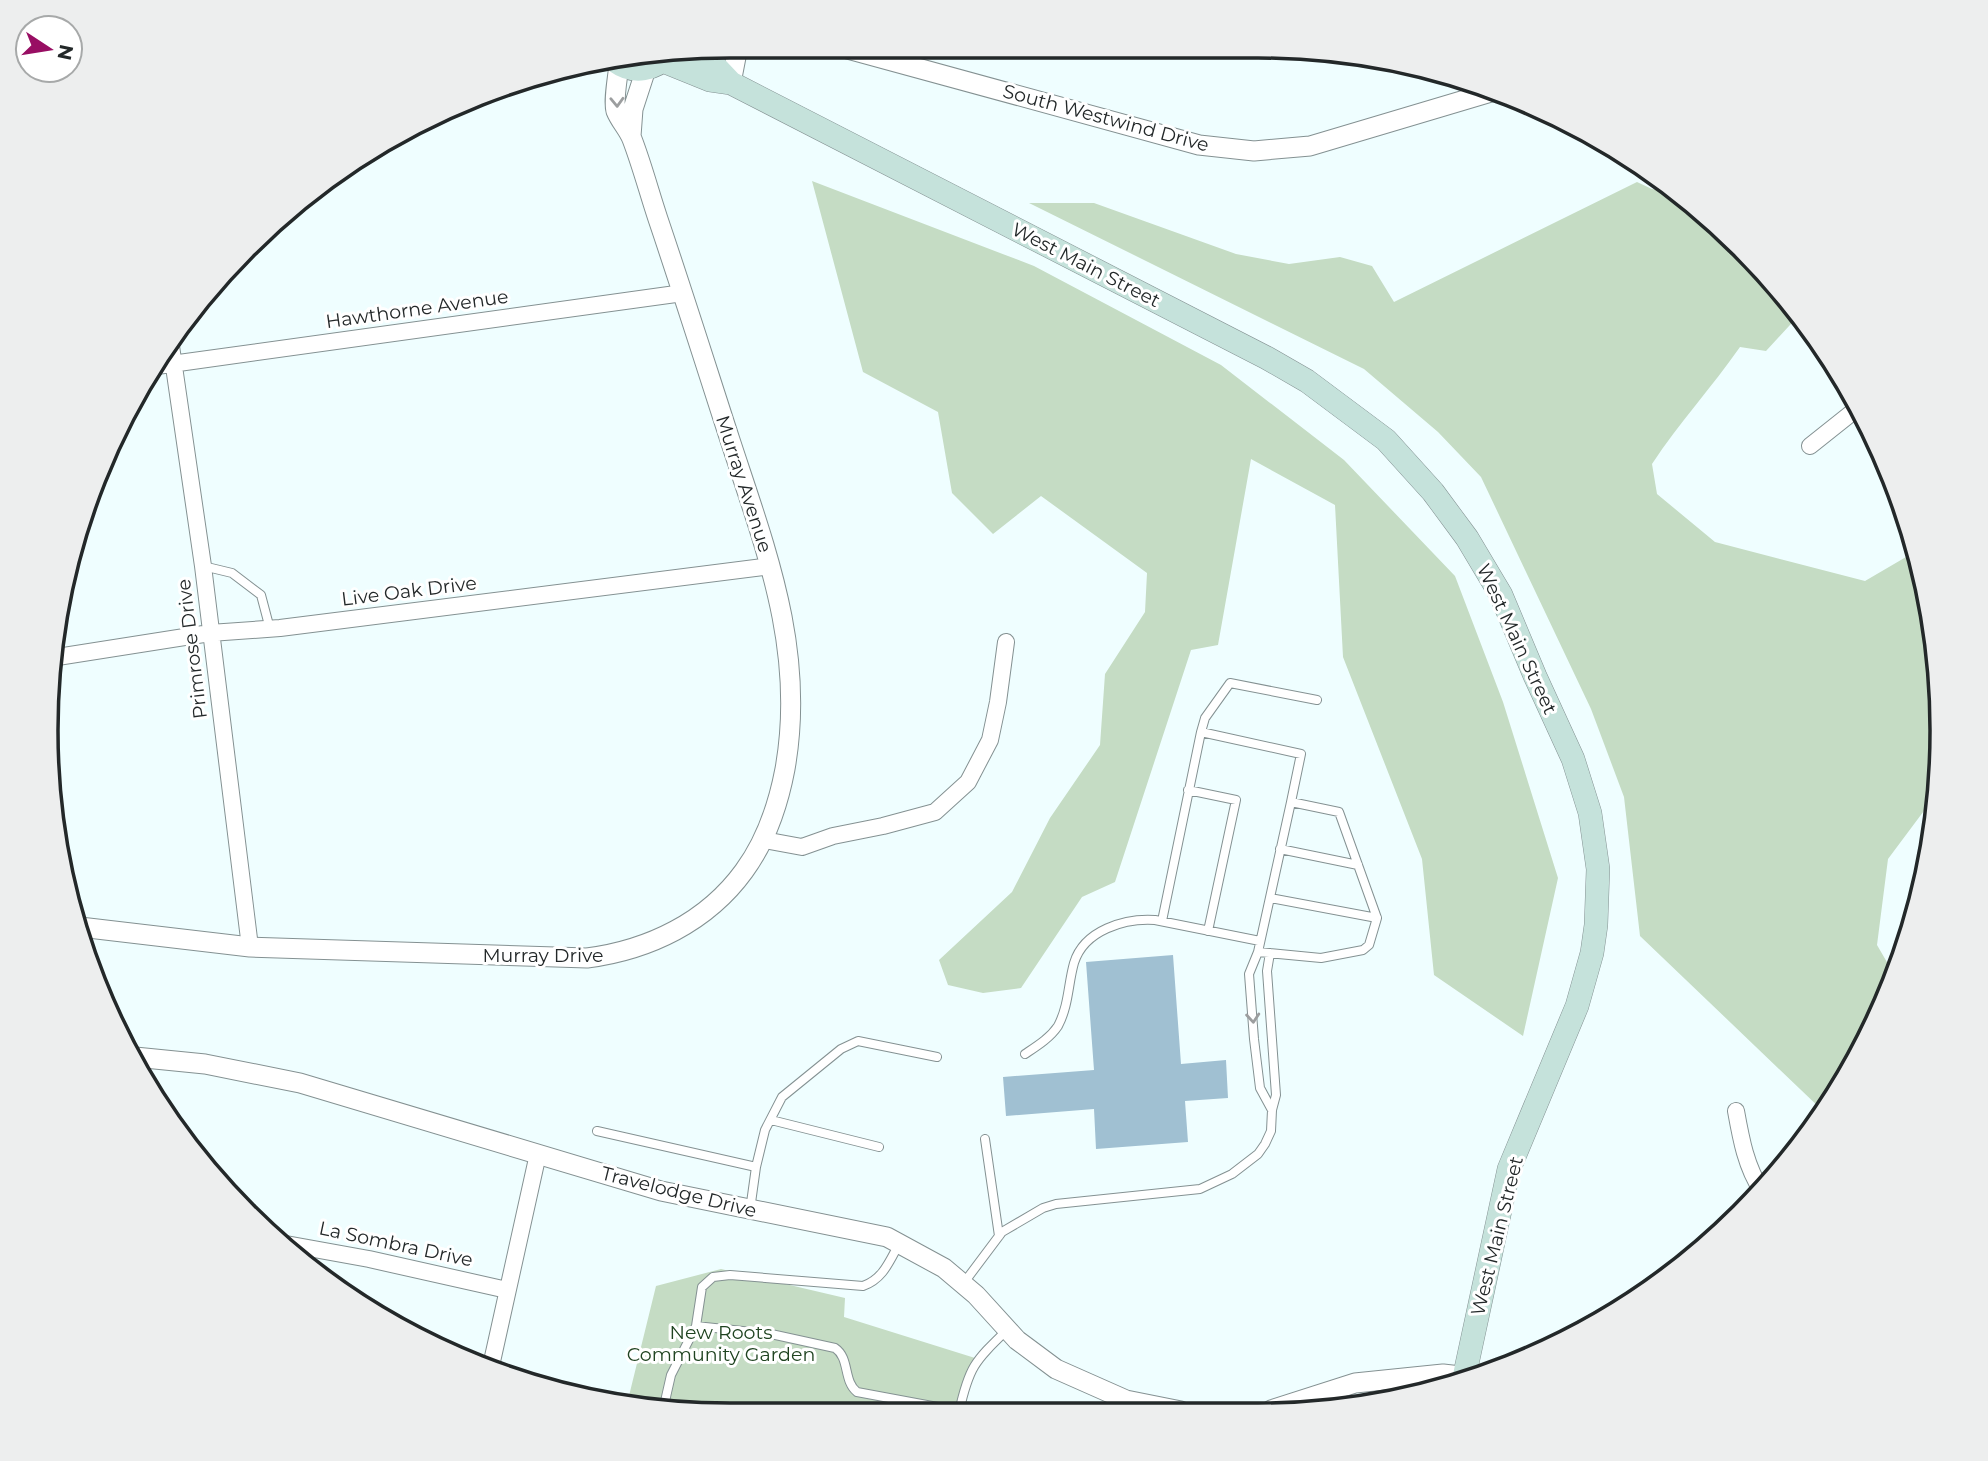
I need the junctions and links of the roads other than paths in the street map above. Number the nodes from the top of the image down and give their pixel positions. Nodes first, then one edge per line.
1 (736, 58) edge
2 (881, 58) edge
3 (703, 59) edge
4 (659, 62) edge
5 (662, 62) edge
6 (653, 63) edge
7 (626, 67) edge
8 (617, 68) edge
9 (731, 83) junction
10 (1480, 95) edge
11 (631, 136) junction
12 (682, 293) junction
13 (166, 365) edge
14 (165, 366) edge
15 (1851, 414) edge
16 (1810, 446) dead end
17 (203, 566) junction
18 (771, 566) junction
19 (270, 629) junction
20 (210, 633) junction
21 (1006, 642) dead end
22 (63, 656) edge
23 (1317, 700) dead end
24 (1201, 732) junction
25 (1188, 790) junction
26 (1291, 802) junction
27 (764, 840) junction
28 (1280, 849) junction
29 (1358, 865) junction
30 (1270, 898) junction
31 (1377, 918) junction
32 (1162, 921) junction
33 (88, 928) edge
34 (1208, 931) junction
35 (1261, 942) junction
36 (250, 947) junction
37 (1258, 952) junction
38 (1270, 953) junction
39 (1025, 1054) dead end
40 (937, 1057) dead end
41 (143, 1058) edge
42 (1272, 1110) junction
43 (1736, 1111) dead end
44 (771, 1120) junction
45 (597, 1131) dead end
46 (985, 1139) dead end
47 (879, 1147) dead end
48 (538, 1154) junction
49 (756, 1167) junction
50 (1756, 1181) edge
51 (750, 1210) junction
52 (999, 1236) junction
53 (899, 1244) junction
54 (300, 1246) edge
55 (962, 1284) junction
56 (507, 1290) junction
57 (696, 1326) junction
58 (1007, 1330) junction
59 (492, 1360) edge
60 (1467, 1370) edge
61 (1450, 1375) edge
62 (665, 1400) edge
63 (1295, 1402) edge
64 (920, 1403) edge
65 (962, 1403) edge
66 (1141, 1403) edge

1 - 9 street
2 - 10 street, South Westwind Drive
3 - 9 main road, West Main Street
4 - 11 street, Murray Avenue
5 - 9 main road, West Main Street
6 - 7 main road, Murray Avenue
8 -> 11 street, Murray Avenue
9 - 60 main road, West Main Street
11 - 12 street, Murray Avenue
12 - 13 street, Hawthorne Avenue
12 - 18 street, Murray Avenue
14 - 17 street, Primrose Drive
15 - 16 street
17 - 19 lane
17 - 20 street, Primrose Drive
18 - 19 street, Live Oak Drive
18 - 27 street, Murray Avenue
19 - 20 street, Live Oak Drive
20 - 22 street, Live Oak Drive
20 - 36 street, Primrose Drive
21 - 27 street
23 - 24 lane
24 - 25 lane
24 - 26 lane
25 - 32 lane
25 - 34 lane
26 - 28 lane
26 - 29 lane
27 - 36 street, Murray Drive
28 - 29 lane
28 - 30 lane
29 - 31 lane
30 - 31 lane
30 - 35 lane
31 - 38 lane
32 - 34 lane
32 - 39 lane
33 - 36 street, Murray Drive
34 - 35 lane
35 - 37 lane
37 - 38 lane
37 -> 42 lane
38 - 42 lane
40 - 44 lane
41 - 48 street, Travelodge Drive
42 - 52 lane
43 - 50 street
44 - 47 lane
44 - 49 lane
45 - 49 lane
46 - 52 lane
48 - 51 street, Travelodge Drive
48 - 56 street
49 - 51 lane
51 - 53 street, Travelodge Drive
52 - 55 lane
53 - 55 street, Travelodge Drive
53 - 57 lane
54 - 56 street, La Sombra Drive
55 - 58 street, Travelodge Drive
56 - 59 street
57 - 62 lane
57 - 64 lane
58 - 65 lane
58 - 66 street, Travelodge Drive
61 - 63 street

